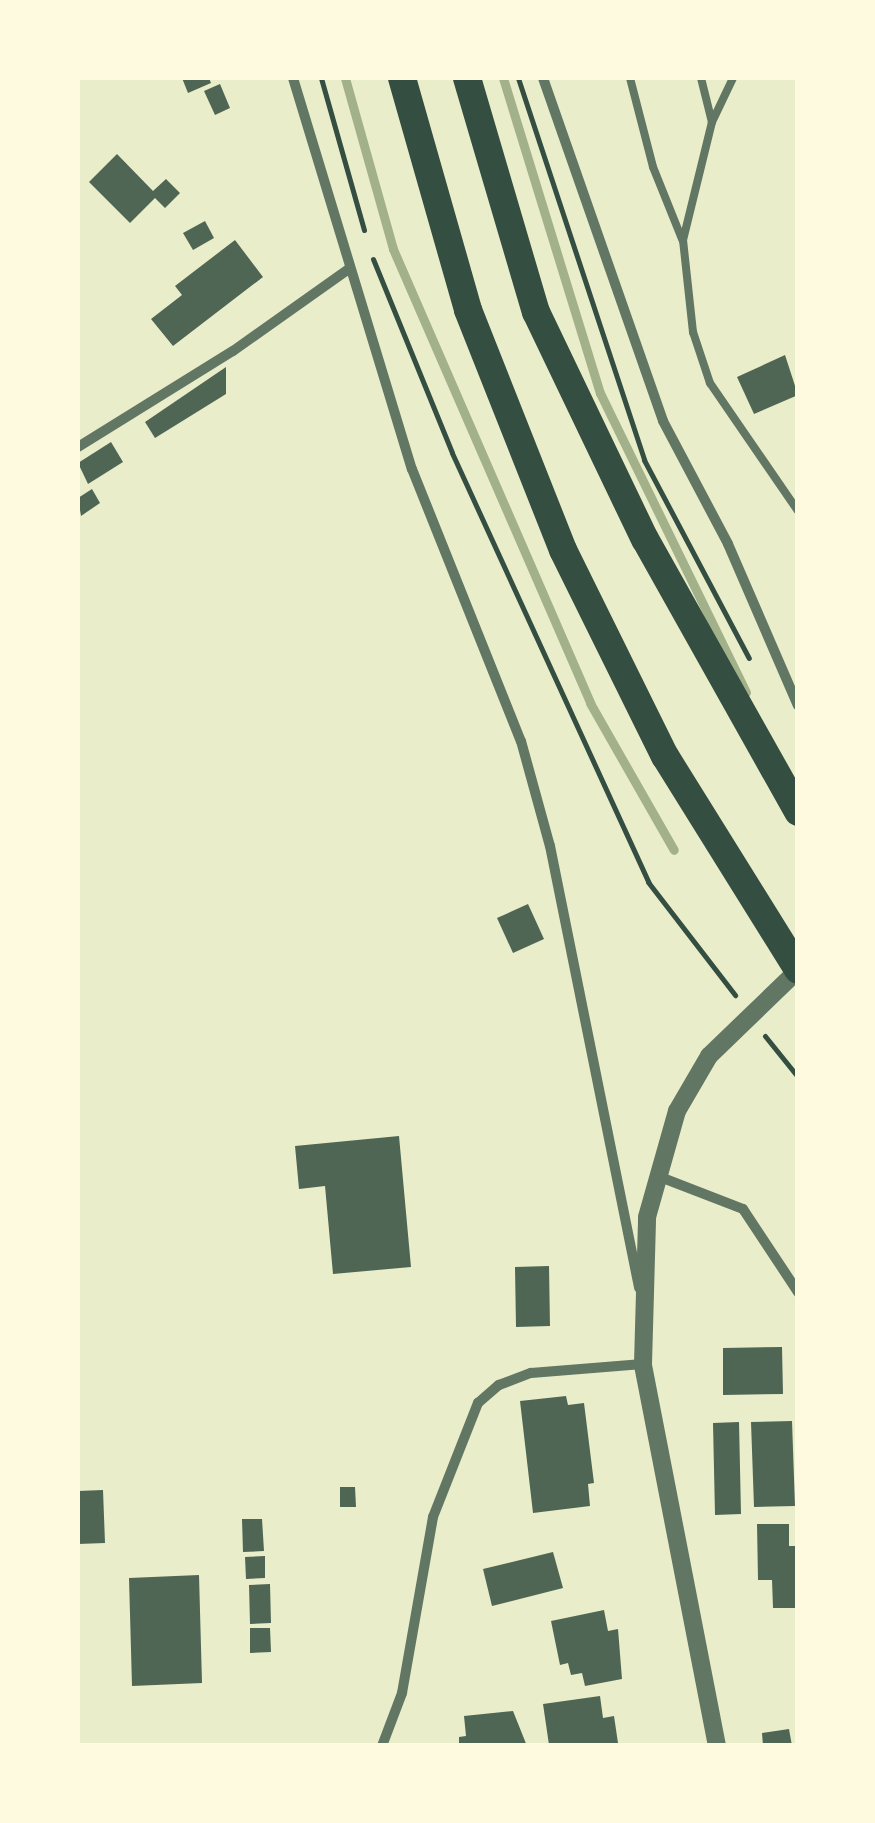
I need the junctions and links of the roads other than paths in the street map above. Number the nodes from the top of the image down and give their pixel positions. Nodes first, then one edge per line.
1 (293, 78) edge
2 (402, 78) edge
3 (467, 78) edge
4 (543, 78) edge
5 (630, 78) edge
6 (701, 78) edge
7 (733, 78) edge
8 (712, 122) junction
9 (682, 240) junction
10 (349, 269) junction
11 (78, 447) edge
12 (798, 510) edge
13 (798, 706) edge
14 (798, 812) edge
15 (797, 970) edge
16 (654, 1175) junction
17 (640, 1289) junction
18 (798, 1292) edge
19 (642, 1364) junction
20 (382, 1746) edge
21 (717, 1746) edge

1 - 10 street
2 - 15 highway
3 - 14 highway
4 - 13 street
5 - 9 lane
6 - 8 lane
7 - 8 lane
8 - 9 lane
9 - 12 lane
10 - 11 street
10 - 17 street
15 - 16 street
16 - 17 street
16 - 18 street
17 - 19 street
19 - 20 street
19 - 21 street

